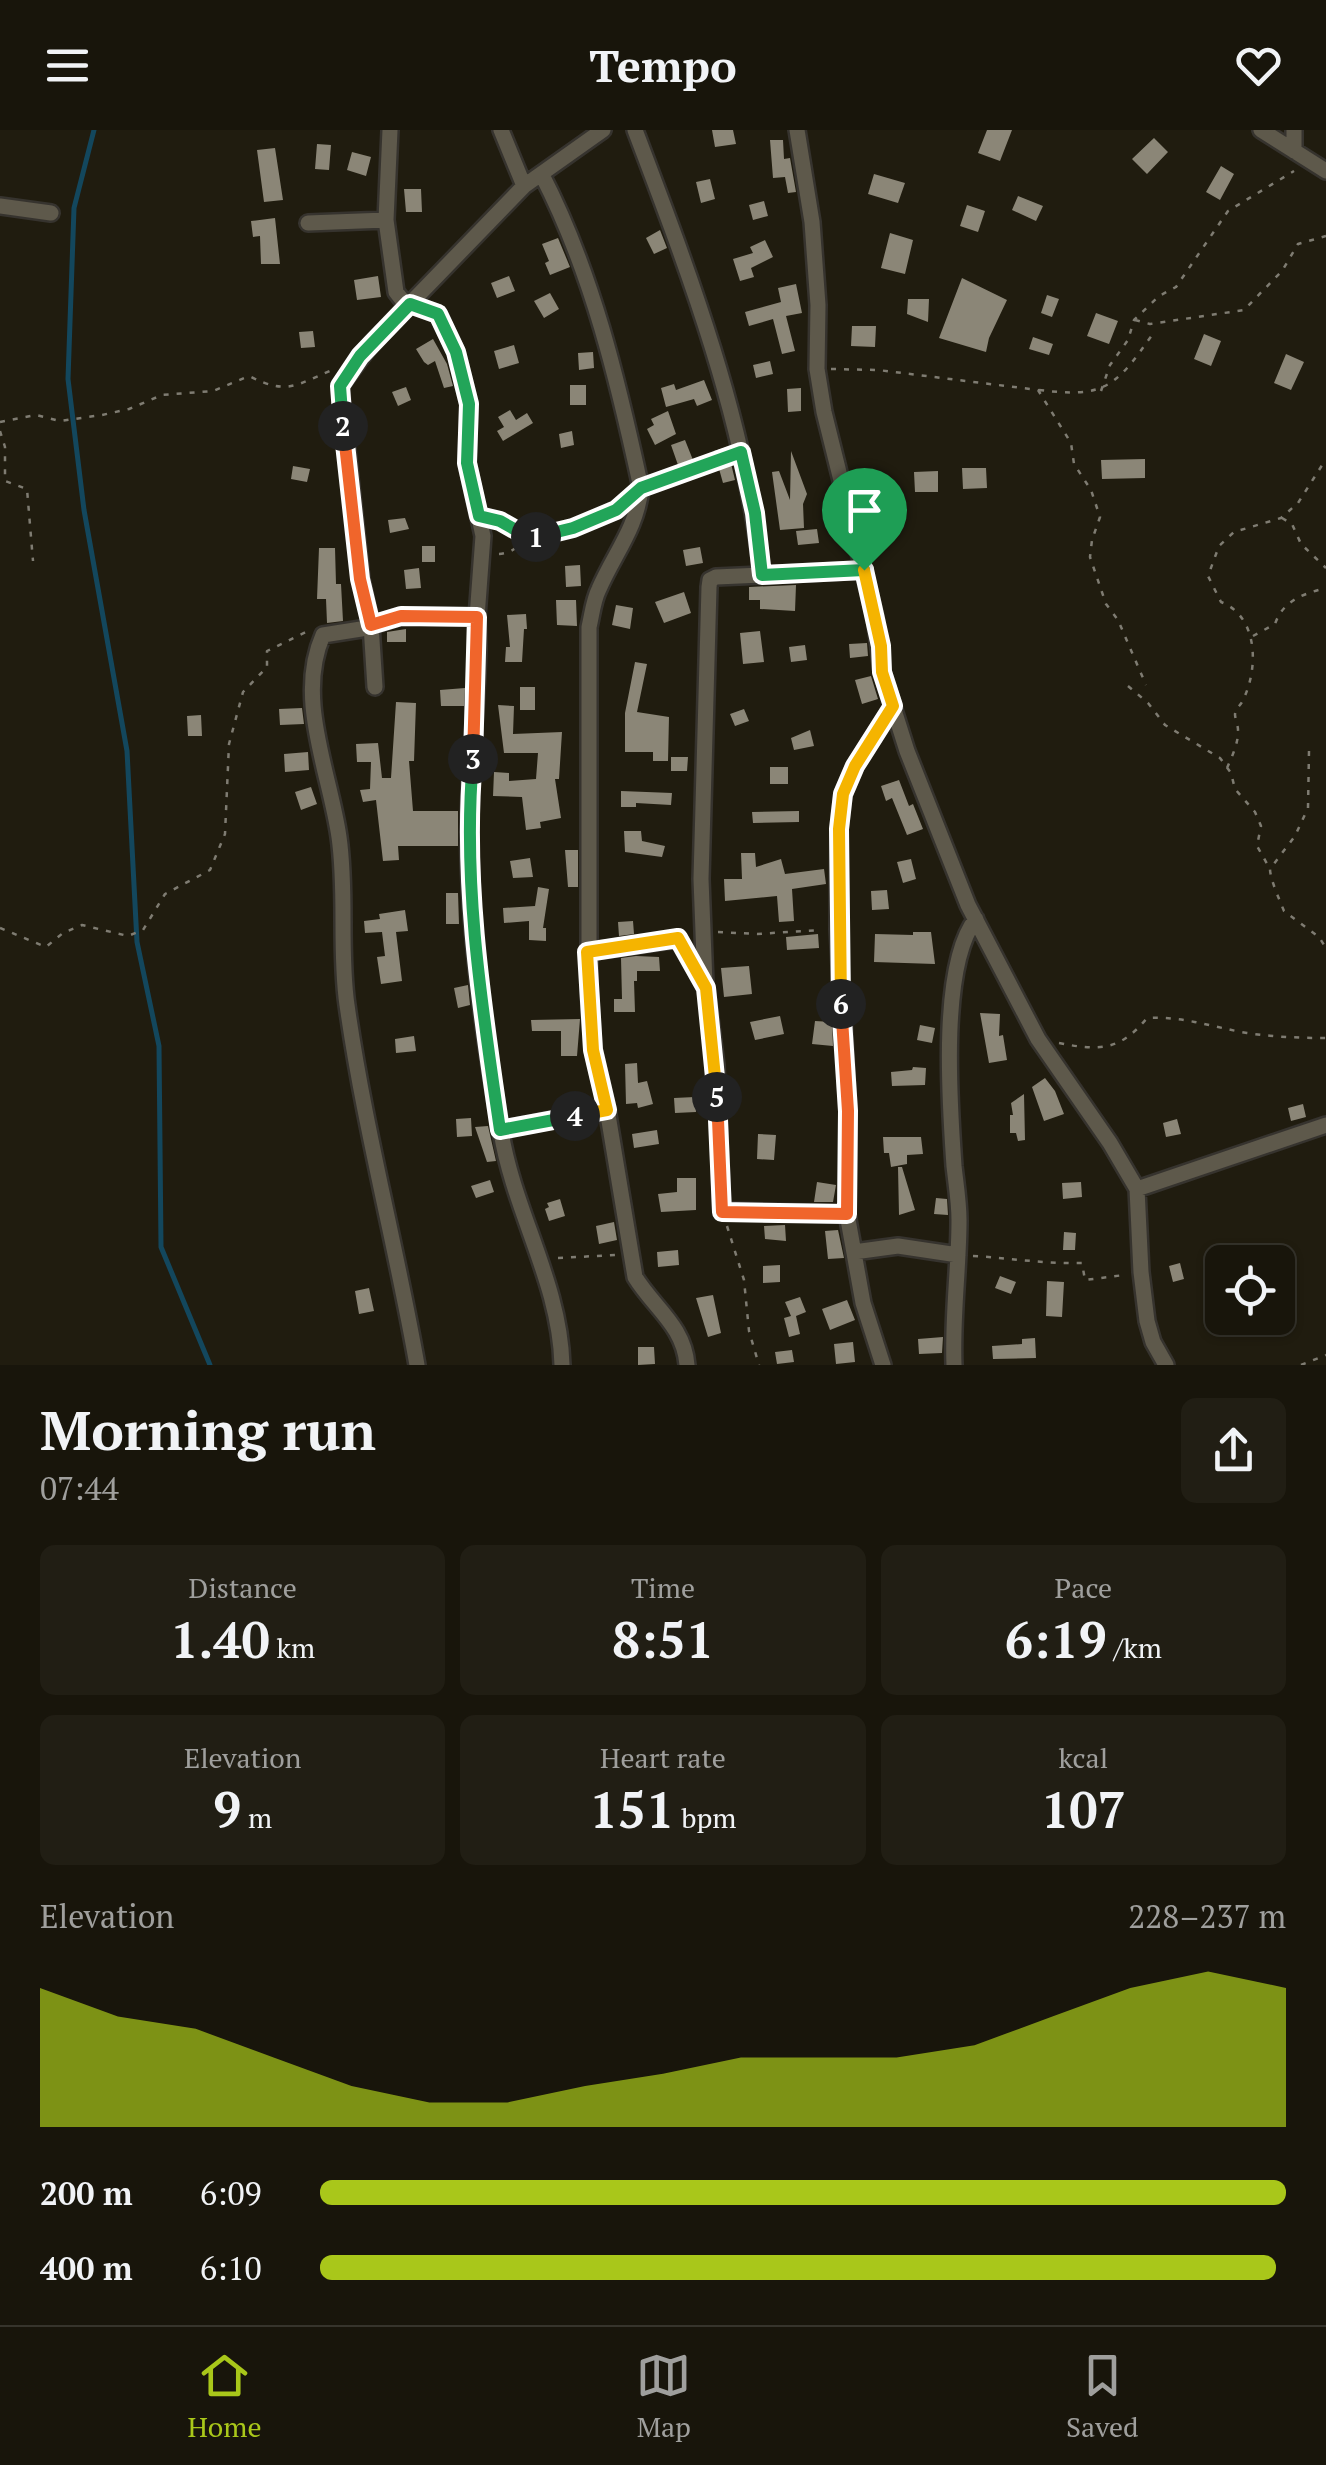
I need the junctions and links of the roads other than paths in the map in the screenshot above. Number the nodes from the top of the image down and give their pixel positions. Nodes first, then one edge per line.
1 (390, 130) edge
2 (501, 130) edge
3 (603, 130) edge
4 (635, 130) edge
5 (797, 130) edge
6 (1261, 130) edge
7 (1294, 130) edge
8 (1294, 151) junction
9 (1326, 171) edge
10 (542, 175) junction
11 (524, 186) junction
12 (0, 206) edge
13 (51, 213) dead end
14 (386, 220) junction
15 (308, 223) dead end
16 (410, 304) junction
17 (864, 570) junction
18 (762, 575) junction
19 (477, 617) junction
20 (371, 625) junction
21 (375, 687) dead end
22 (893, 706) junction
23 (976, 919) junction
24 (587, 952) junction
25 (706, 988) junction
26 (607, 1110) junction
27 (1326, 1126) edge
28 (500, 1130) junction
29 (1136, 1189) junction
30 (847, 1214) junction
31 (854, 1252) junction
32 (958, 1255) junction
33 (417, 1365) edge
34 (562, 1365) edge
35 (687, 1365) edge
36 (884, 1365) edge
37 (954, 1365) edge
38 (1166, 1365) edge

1 - 14 street
2 - 11 street
3 - 10 street
4 - 18 street
5 - 17 street
6 - 8 street
7 - 8 street
8 - 9 street
10 - 11 street
10 - 24 street
11 - 16 street
12 - 13 street
14 - 15 street
14 - 16 street
16 - 19 street
16 - 20 street
17 - 18 street
17 - 22 street
18 - 25 street
19 - 20 street
19 - 28 street
20 - 21 street
20 - 33 street
22 - 23 street
22 - 30 street
23 - 29 street
23 - 32 street
24 - 25 street
24 - 26 street
25 - 30 street
26 - 28 street
26 - 35 street
27 - 29 street
28 - 34 street
29 - 38 street
30 - 31 street
31 - 32 street
31 - 36 street
32 - 37 street

